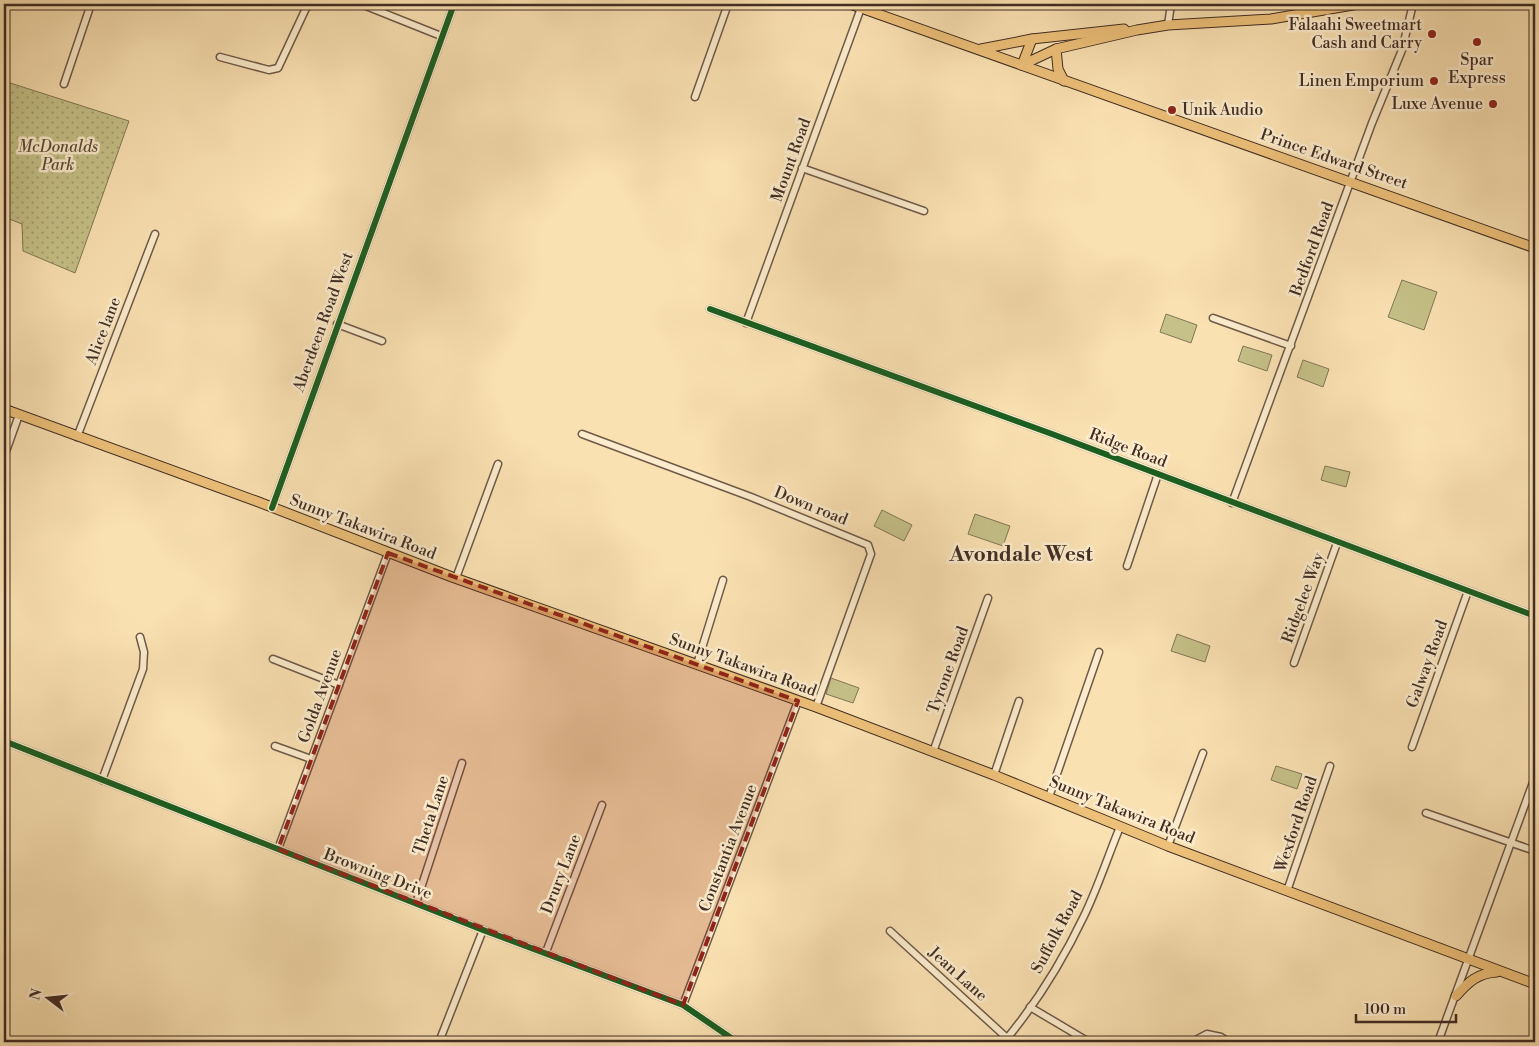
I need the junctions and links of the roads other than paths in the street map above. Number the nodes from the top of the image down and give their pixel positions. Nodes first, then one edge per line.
1 (91, 4) edge
2 (308, 4) edge
3 (360, 4) edge
4 (454, 4) edge
5 (728, 4) edge
6 (850, 4) edge
7 (1171, 4) edge
8 (1359, 4) edge
9 (1413, 4) edge
10 (861, 8) junction
11 (1320, 8) edge
12 (1168, 26) junction
13 (1137, 30) junction
14 (441, 36) junction
15 (1032, 39) junction
16 (980, 49) junction
17 (1056, 49) junction
18 (220, 57) dead end
19 (1022, 65) junction
20 (1064, 81) junction
21 (64, 84) dead end
22 (695, 98) dead end
23 (802, 168) junction
24 (1350, 182) junction
25 (924, 212) dead end
26 (155, 234) dead end
27 (1535, 248) edge
28 (710, 309) dead end
29 (1213, 318) dead end
30 (746, 323) junction
31 (336, 324) junction
32 (382, 341) dead end
33 (1291, 346) junction
34 (4, 409) edge
35 (19, 415) junction
36 (582, 434) dead end
37 (77, 436) junction
38 (4, 457) edge
39 (498, 464) dead end
40 (1158, 474) junction
41 (1232, 503) junction
42 (272, 508) junction
43 (1337, 543) junction
44 (388, 553) junction
45 (1128, 566) dead end
46 (456, 578) junction
47 (724, 580) dead end
48 (1468, 592) junction
49 (988, 598) dead end
50 (1535, 616) edge
51 (140, 637) dead end
52 (1099, 652) dead end
53 (273, 659) dead end
54 (1294, 663) dead end
55 (697, 664) junction
56 (339, 685) junction
57 (798, 701) junction
58 (1019, 701) dead end
59 (816, 707) junction
60 (4, 741) edge
61 (276, 746) dead end
62 (1412, 747) dead end
63 (933, 752) junction
64 (1203, 753) dead end
65 (311, 759) junction
66 (462, 763) dead end
67 (1330, 766) dead end
68 (994, 774) junction
69 (1535, 777) edge
70 (102, 780) junction
71 (1049, 797) junction
72 (602, 805) dead end
73 (1426, 813) dead end
74 (1120, 827) junction
75 (1511, 844) junction
76 (1168, 846) junction
77 (278, 849) junction
78 (1535, 851) edge
79 (1287, 891) junction
80 (416, 903) junction
81 (483, 930) junction
82 (890, 931) dead end
83 (546, 952) junction
84 (1468, 960) junction
85 (1500, 972) junction
86 (1535, 984) edge
87 (1456, 996) junction
88 (682, 1006) junction
89 (1030, 1007) junction
90 (1006, 1040) edge
91 (439, 1042) edge
92 (737, 1042) edge
93 (1089, 1042) edge
94 (1192, 1042) edge
95 (1229, 1042) edge
96 (1438, 1042) edge

1 - 21 street
2 - 18 street
3 - 14 street
4 - 14 street, Aberdeen Road West
5 - 22 street
6 - 10 main road, Prince Edward Street
7 - 12 street
8 - 11 main road
9 - 24 street, Bedford Road
10 - 16 main road, Prince Edward Street
10 - 23 street, Mount Road
11 - 12 main road
12 - 13 main road
13 - 15 main road
13 - 17 main road
14 - 31 street, Aberdeen Road West
15 - 16 main road
15 - 19 main road
16 - 19 main road, Prince Edward Street
17 - 19 main road
17 - 20 main road
19 - 20 main road, Prince Edward Street
20 - 24 main road, Prince Edward Street
23 - 25 street
23 - 30 street, Mount Road
24 - 27 main road, Prince Edward Street
24 - 33 street, Bedford Road
26 - 37 street, Alice lane
28 - 30 street, Ridge Road
29 - 33 street
30 - 40 street, Ridge Road
31 - 32 street
31 - 42 street, Aberdeen Road West
33 - 41 street, Bedford Road
34 - 35 main road, Sunny Takawira Road
35 - 37 main road, Sunny Takawira Road
35 - 38 street
36 - 59 street, Down road
37 - 42 main road, Sunny Takawira Road
39 - 46 street
40 - 41 street, Ridge Road
40 - 45 street
41 - 43 street, Ridge Road
42 - 44 main road, Sunny Takawira Road
43 - 48 street, Ridge Road
43 - 54 street, Ridgelee Way
44 - 46 main road, Sunny Takawira Road
44 - 56 street, Golda Avenue
46 - 55 main road, Sunny Takawira Road
47 - 55 street
48 - 50 street, Ridge Road
48 - 62 street, Galway Road
49 - 63 street, Tyrone Road
51 - 70 street
52 - 71 street
53 - 56 street
55 - 57 main road, Sunny Takawira Road
56 - 65 street, Golda Avenue
57 - 59 main road, Sunny Takawira Road
57 - 88 street, Constantia Avenue
58 - 68 street
59 - 63 main road, Sunny Takawira Road
60 - 70 street, Browning Drive
61 - 65 street
63 - 68 main road, Sunny Takawira Road
64 - 76 street
65 - 77 street, Golda Avenue
66 - 80 street, Theta Lane
67 - 79 street, Wexford Road
68 - 71 main road, Sunny Takawira Road
69 - 75 street
70 - 77 street, Browning Drive
71 - 74 main road, Sunny Takawira Road
72 - 83 street, Drury Lane
73 - 75 street
74 - 76 main road, Sunny Takawira Road
74 - 89 street, Suffolk Road
75 - 78 street
75 - 84 street
76 - 79 main road, Sunny Takawira Road
77 - 80 street, Browning Drive
79 - 84 main road, Sunny Takawira Road
80 - 81 street, Browning Drive
81 - 83 street, Browning Drive
81 - 91 street
82 - 90 street, Jean Lane
83 - 88 street, Browning Drive
84 - 85 main road, Sunny Takawira Road
84 - 87 street
85 - 86 main road, Sunny Takawira Road
85 - 87 main road
87 - 96 street
88 - 92 street, Browning Drive
89 - 90 street, Suffolk Road
89 - 93 street
94 - 95 street

